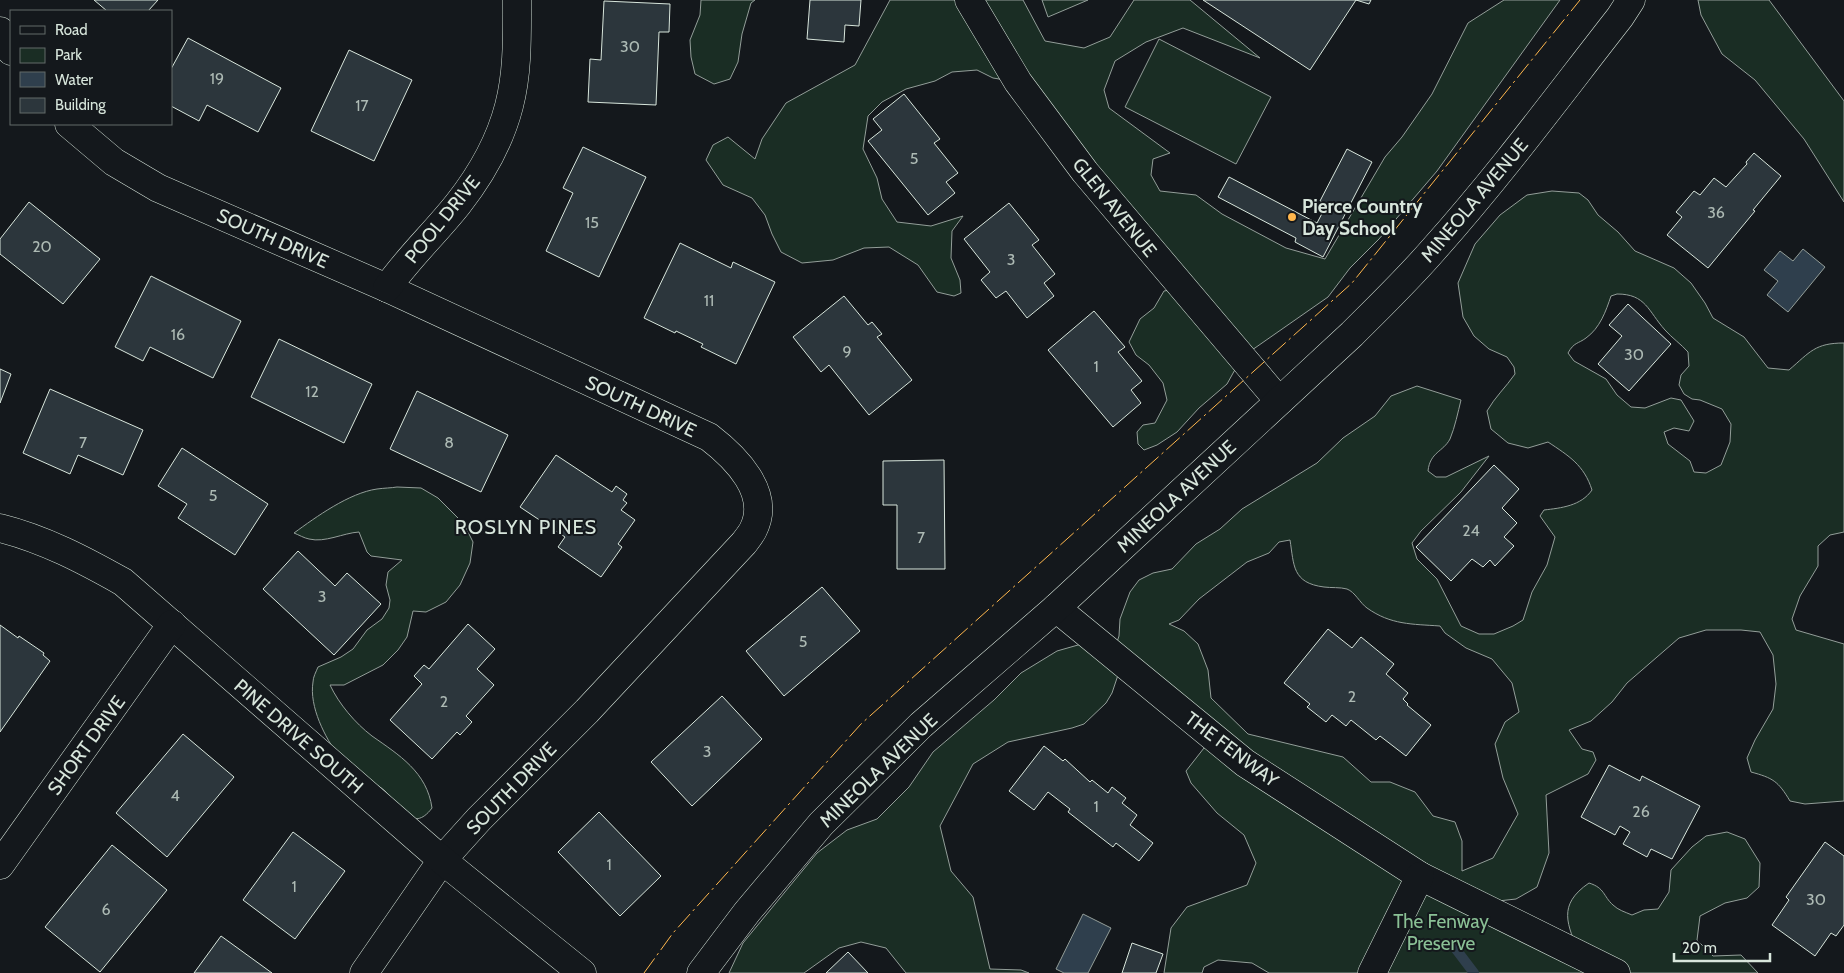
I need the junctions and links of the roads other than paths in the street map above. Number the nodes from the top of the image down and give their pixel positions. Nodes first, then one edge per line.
1 (517, 0) edge
2 (969, 0) edge
3 (1631, 0) edge
4 (0, 31) edge
5 (10, 49) edge
6 (70, 125) edge
7 (386, 288) junction
8 (1279, 402) junction
9 (0, 528) edge
10 (1056, 608) junction
11 (172, 624) junction
12 (442, 860) junction
13 (0, 865) edge
14 (1420, 876) junction
15 (364, 973) edge
16 (582, 973) edge
17 (701, 973) edge
18 (1372, 973) edge
19 (1616, 973) edge

1 - 7 street, POOL DRIVE
2 - 8 street, GLEN AVENUE
3 - 8 street, MINEOLA AVENUE
4 - 5 street
6 - 7 street, SOUTH DRIVE
7 - 12 street, SOUTH DRIVE
8 - 10 street, MINEOLA AVENUE
9 - 11 street, PINE DRIVE SOUTH
10 - 14 street, THE FENWAY
10 - 17 street, MINEOLA AVENUE
11 - 12 street, PINE DRIVE SOUTH
11 - 13 street, SHORT DRIVE
12 - 15 street, SOUTH DRIVE
12 - 16 street, PINE DRIVE SOUTH
14 - 18 street
14 - 19 street, THE FENWAY

